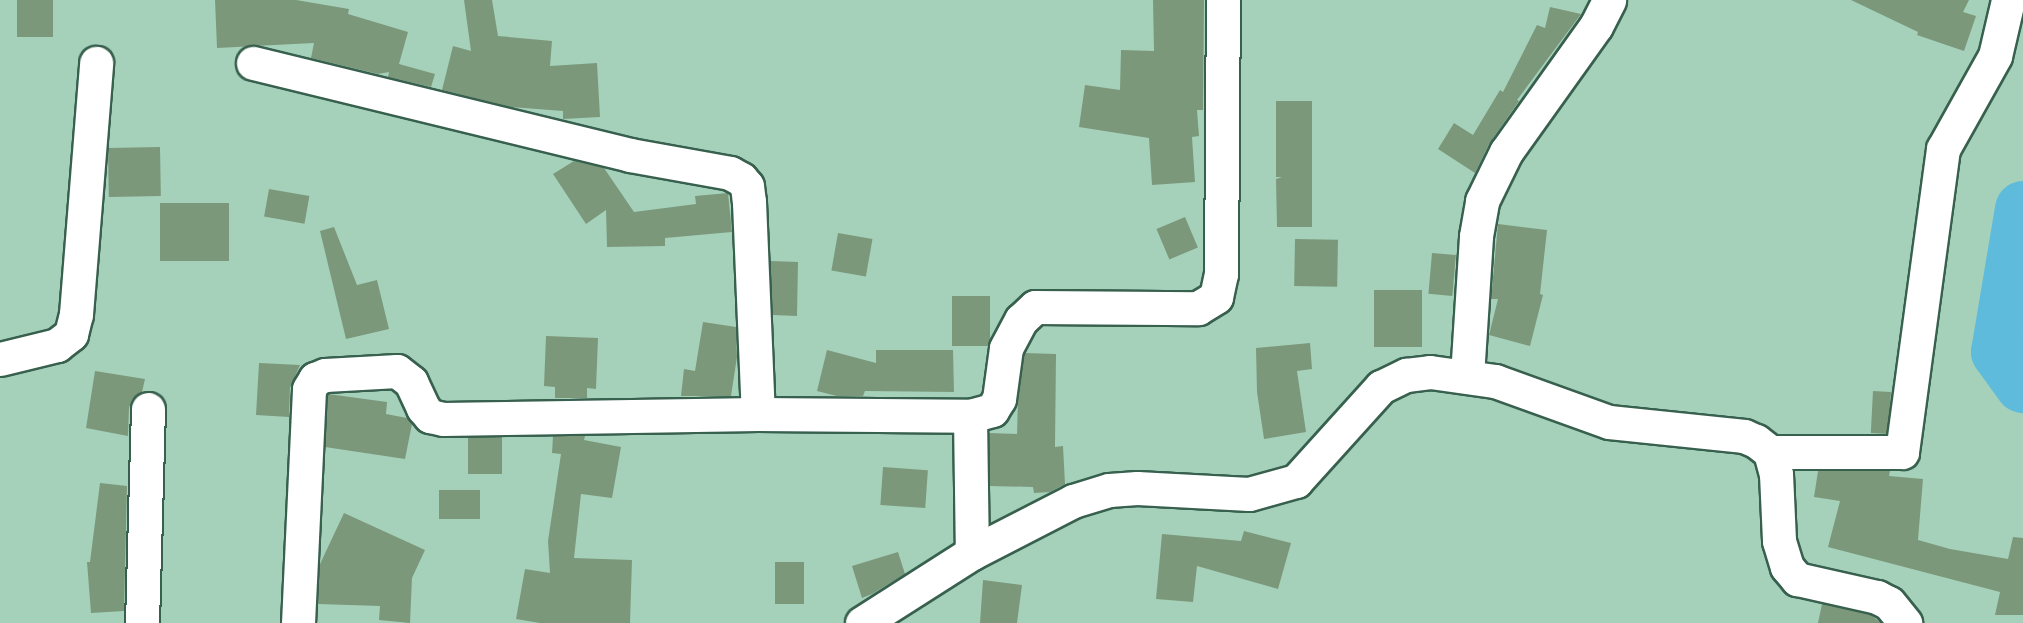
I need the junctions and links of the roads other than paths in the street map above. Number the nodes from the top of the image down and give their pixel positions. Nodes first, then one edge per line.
1 (1223, 0) edge
2 (1609, 0) edge
3 (2008, 0) edge
4 (96, 63) dead end
5 (253, 63) dead end
6 (0, 359) edge
7 (1467, 376) junction
8 (148, 409) dead end
9 (758, 414) junction
10 (970, 416) junction
11 (1770, 452) junction
12 (972, 553) junction
13 (142, 623) edge
14 (298, 623) edge
15 (862, 623) edge
16 (1905, 623) edge

1 - 10 street
2 - 7 street
3 - 11 street
4 - 6 street
5 - 9 street
7 - 11 street
7 - 12 street
8 - 13 street
9 - 10 street
9 - 14 street
10 - 12 street
11 - 16 street
12 - 15 street

